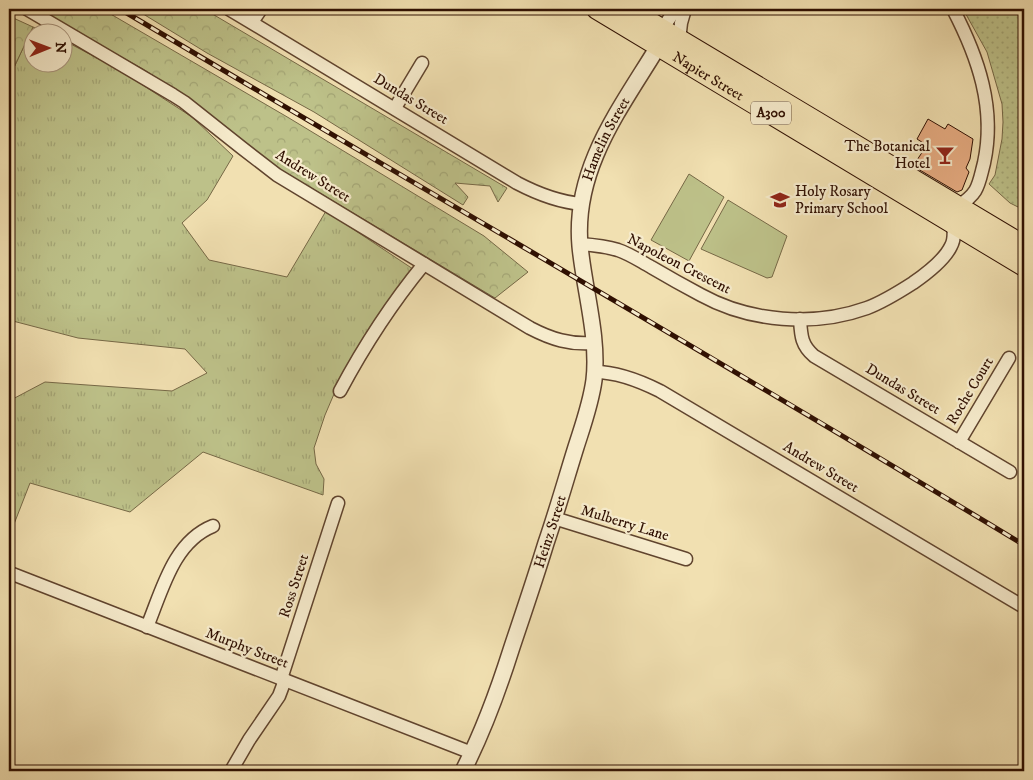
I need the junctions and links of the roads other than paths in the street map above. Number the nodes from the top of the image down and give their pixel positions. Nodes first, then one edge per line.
1 (26, 9) edge
2 (229, 9) edge
3 (261, 9) edge
4 (598, 9) edge
5 (628, 9) edge
6 (676, 9) edge
7 (684, 9) edge
8 (953, 9) edge
9 (252, 22) junction
10 (667, 38) junction
11 (422, 63) dead end
12 (395, 108) junction
13 (582, 204) junction
14 (955, 215) junction
15 (974, 236) junction
16 (580, 244) junction
17 (951, 247) junction
18 (1024, 259) edge
19 (424, 264) junction
20 (586, 284) joint
21 (800, 319) junction
22 (594, 343) junction
23 (1009, 358) dead end
24 (595, 372) junction
25 (340, 391) dead end
26 (959, 442) junction
27 (1010, 472) dead end
28 (338, 503) dead end
29 (554, 518) junction
30 (213, 526) dead end
31 (686, 559) dead end
32 (10, 573) dead end
33 (1024, 607) edge
34 (147, 627) junction
35 (283, 679) junction
36 (472, 753) junction
37 (231, 771) edge
38 (463, 771) edge

1 - 19 street, Andrew Street
2 - 9 street, Dundas Street
3 - 9 street
4 - 10 highway, Napier Street / A300
5 - 10 highway, Napier Street / A300
6 - 10 street, Hamelin Street
7 - 10 street, Hamelin Street
8 - 14 street
9 - 12 street, Dundas Street
10 - 13 street, Hamelin Street
10 - 14 highway, Napier Street / A300
11 - 12 street
12 - 13 street, Dundas Street
13 - 16 street, Hamelin Street
14 - 15 highway, Napier Street / A300
14 - 17 street
14 - 18 highway, Napier Street / A300
15 - 17 street, Napoleon Crescent
15 - 18 highway, Napier Street / A300
16 - 20 street, Hamelin Street
16 - 21 street, Napoleon Crescent
17 - 21 street, Napoleon Crescent
19 - 22 street, Andrew Street
19 - 25 street
20 - 22 street, Heinz Street
21 - 26 street, Dundas Street
22 - 24 street, Heinz Street
23 - 26 street, Roche Court
24 - 29 street, Heinz Street
24 - 33 street, Andrew Street
26 - 27 street, Dundas Street
28 - 35 street, Ross Street
29 - 31 street, Mulberry Lane
29 - 36 street, Heinz Street
30 - 34 street
32 - 34 street, Murphy Street
34 - 35 street, Murphy Street
35 - 36 street, Murphy Street
35 - 37 street, Ross Street
36 - 38 street, Heinz Street

